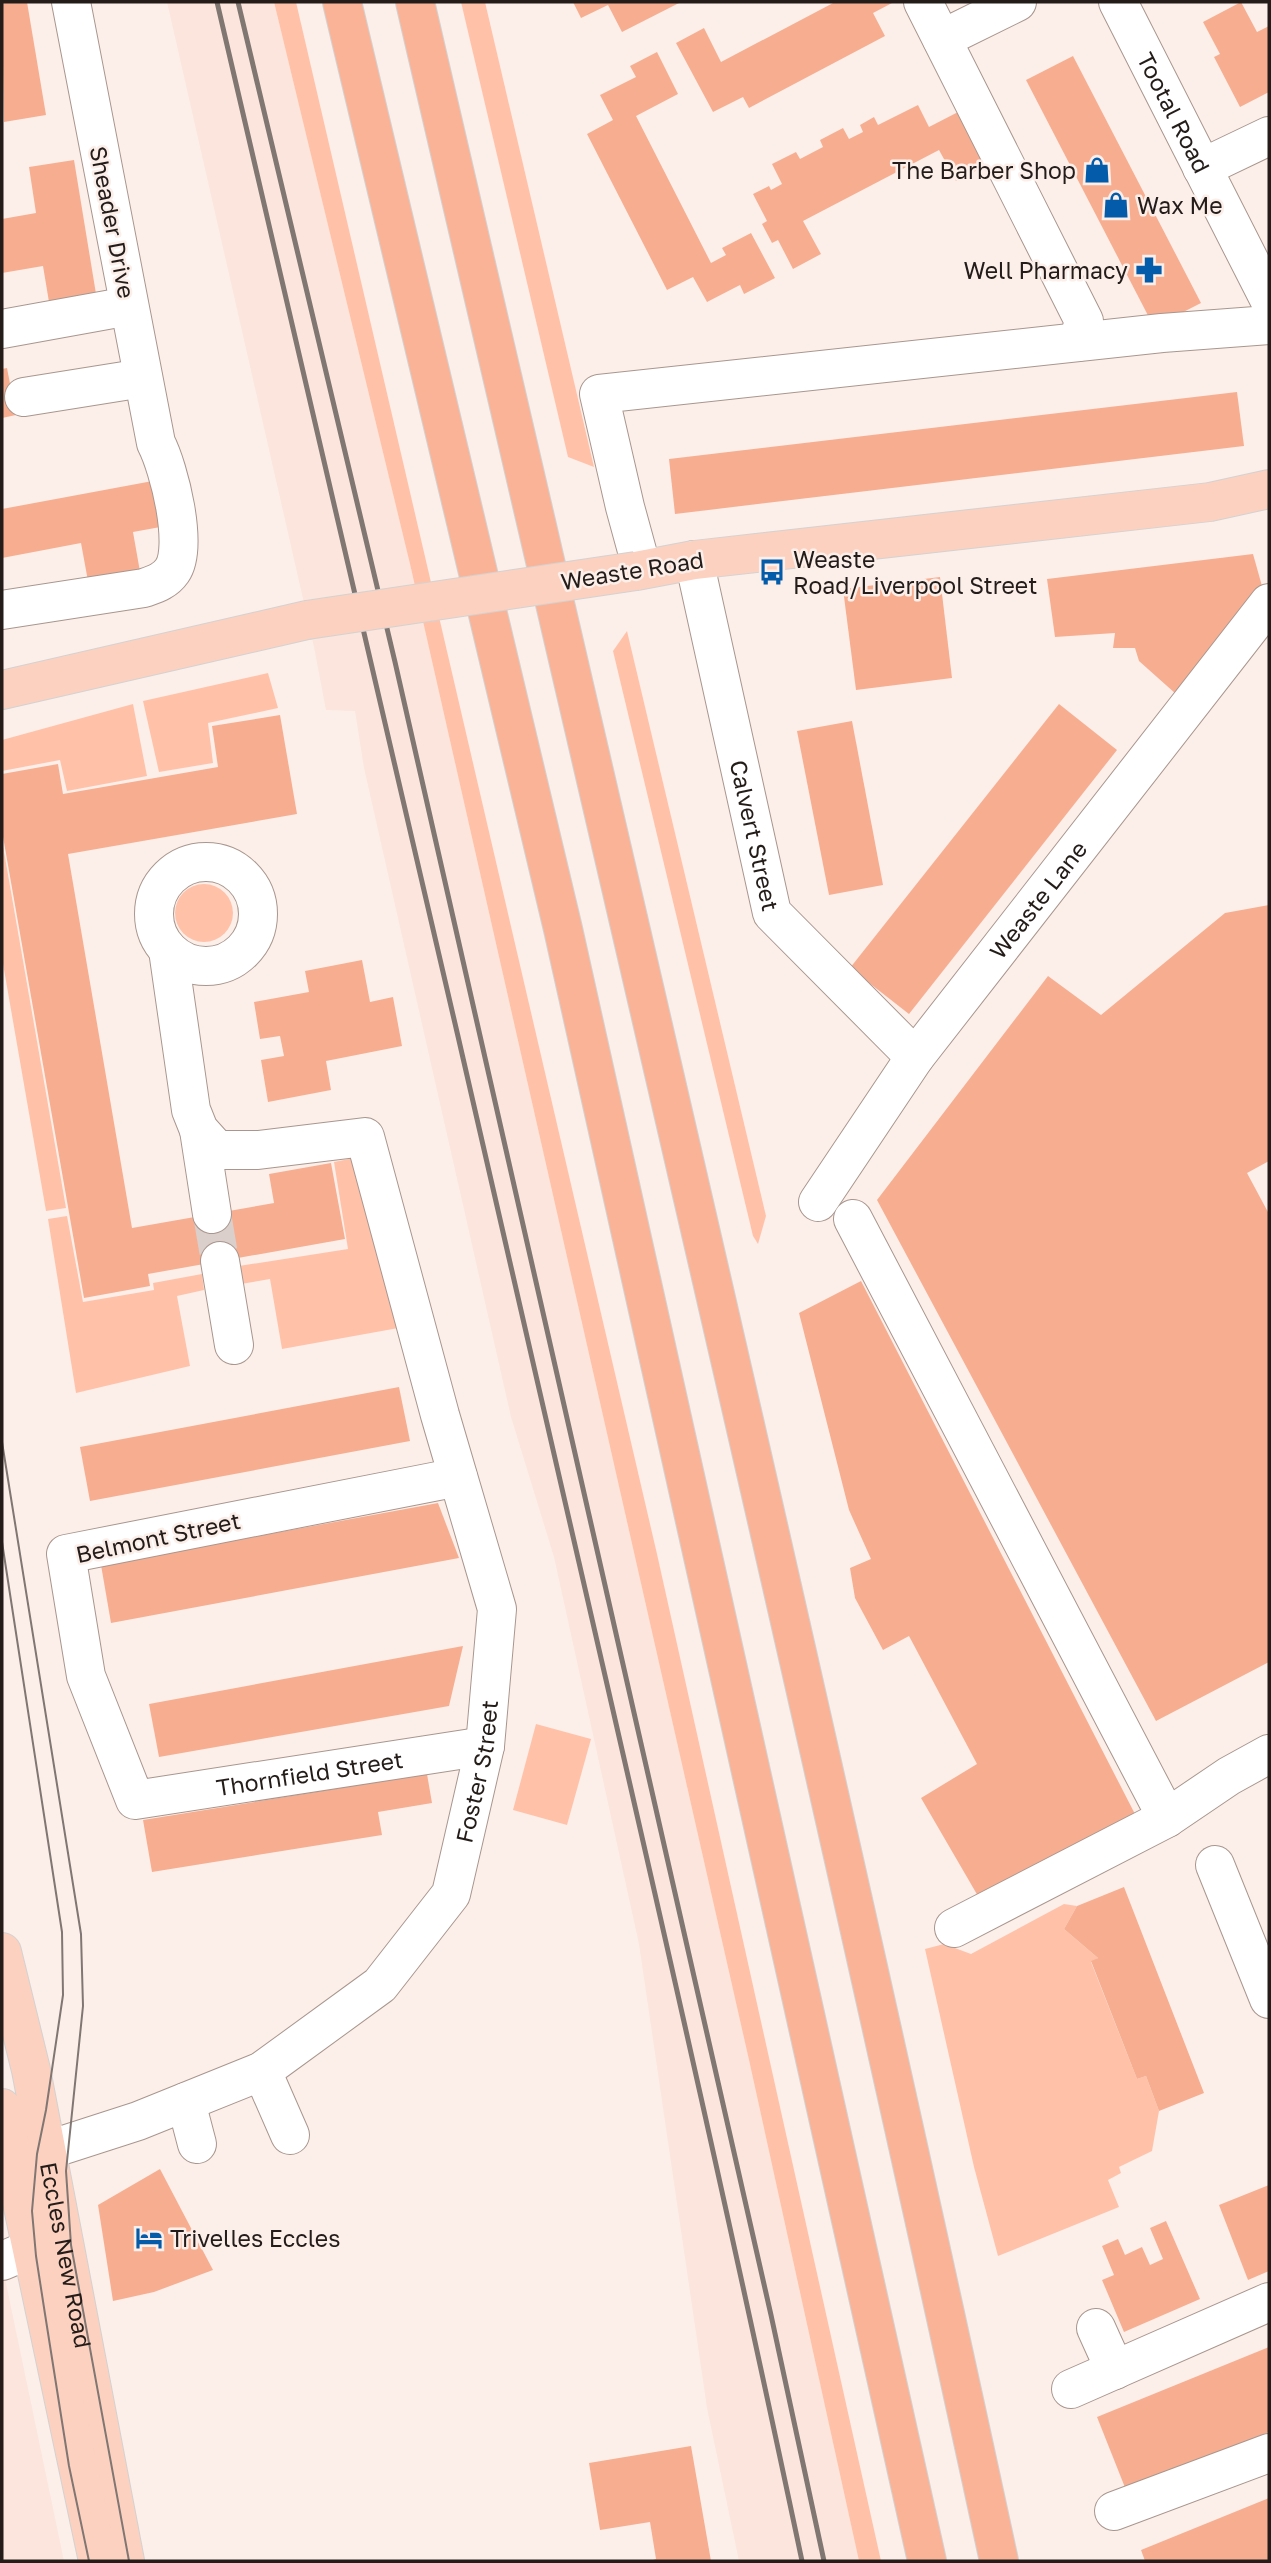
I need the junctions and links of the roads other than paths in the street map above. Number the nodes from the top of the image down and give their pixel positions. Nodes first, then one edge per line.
1 (71, 2) edge
2 (342, 2) edge
3 (415, 2) edge
4 (923, 2) edge
5 (1017, 2) edge
6 (1118, 2) edge
7 (942, 39) junction
8 (1269, 136) edge
9 (1202, 168) junction
10 (1269, 299) edge
11 (130, 306) junction
12 (1269, 325) edge
13 (2, 329) edge
14 (1078, 342) junction
15 (144, 378) junction
16 (24, 397) dead end
17 (1269, 489) edge
18 (694, 560) junction
19 (639, 570) junction
20 (2, 610) edge
21 (1264, 616) edge
22 (2, 690) edge
23 (168, 950) dead end
24 (915, 1057) junction
25 (200, 1130) junction
26 (818, 1202) dead end
27 (212, 1214) tunnel mouth
28 (853, 1219) dead end
29 (220, 1261) tunnel mouth
30 (234, 1346) dead end
31 (458, 1477) junction
32 (485, 1746) junction
33 (1269, 1754) edge
34 (135, 1800) joint
35 (1167, 1818) junction
36 (1215, 1864) dead end
37 (954, 1928) dead end
38 (1257, 1931) edge
39 (2, 1952) edge
40 (1269, 1999) edge
41 (262, 2071) junction
42 (186, 2102) junction
43 (2, 2108) edge
44 (290, 2135) dead end
45 (197, 2144) dead end
46 (29, 2156) junction
47 (31, 2248) edge
48 (1269, 2302) edge
49 (1096, 2328) dead end
50 (1115, 2370) junction
51 (1072, 2389) dead end
52 (1269, 2453) edge
53 (1114, 2511) dead end
54 (98, 2561) edge
55 (125, 2561) edge
56 (927, 2561) edge
57 (999, 2561) edge

1 - 11 street, Sheader Drive
2 - 56 highway
3 - 57 highway
4 - 7 street
5 - 7 street
6 - 9 street, Tootal Road
7 - 14 street
8 - 9 street
9 - 10 street, Tootal Road
11 - 13 street
11 - 15 street, Sheader Drive
12 - 14 street
14 - 19 street
15 - 16 street
15 - 20 street, Sheader Drive
17 - 18 main road, Weaste Road
18 - 19 main road, Weaste Road
18 - 24 street, Calvert Street
19 - 22 main road, Weaste Road, bridge
21 - 24 street, Weaste Lane
23 - 25 street
24 - 26 street, Weaste Lane
25 - 27 street
25 - 31 street, Foster Street
28 - 35 street
29 - 30 street
31 - 32 street, Foster Street
31 - 34 street, Belmont Street
32 - 34 street, Thornfield Street
32 - 41 street, Foster Street
33 - 35 street
35 - 37 street
36 - 38 street
38 - 40 street
39 - 46 main road, Eccles New Road
41 - 42 street, Foster Street
41 - 44 street
42 - 45 street
42 - 46 street, Foster Street
43 - 46 main road, Eccles New Road
46 - 47 main road, Eccles New Road
47 - 54 main road, Eccles New Road
47 - 55 main road, Eccles New Road
48 - 50 street
49 - 50 street
50 - 51 street
52 - 53 street

